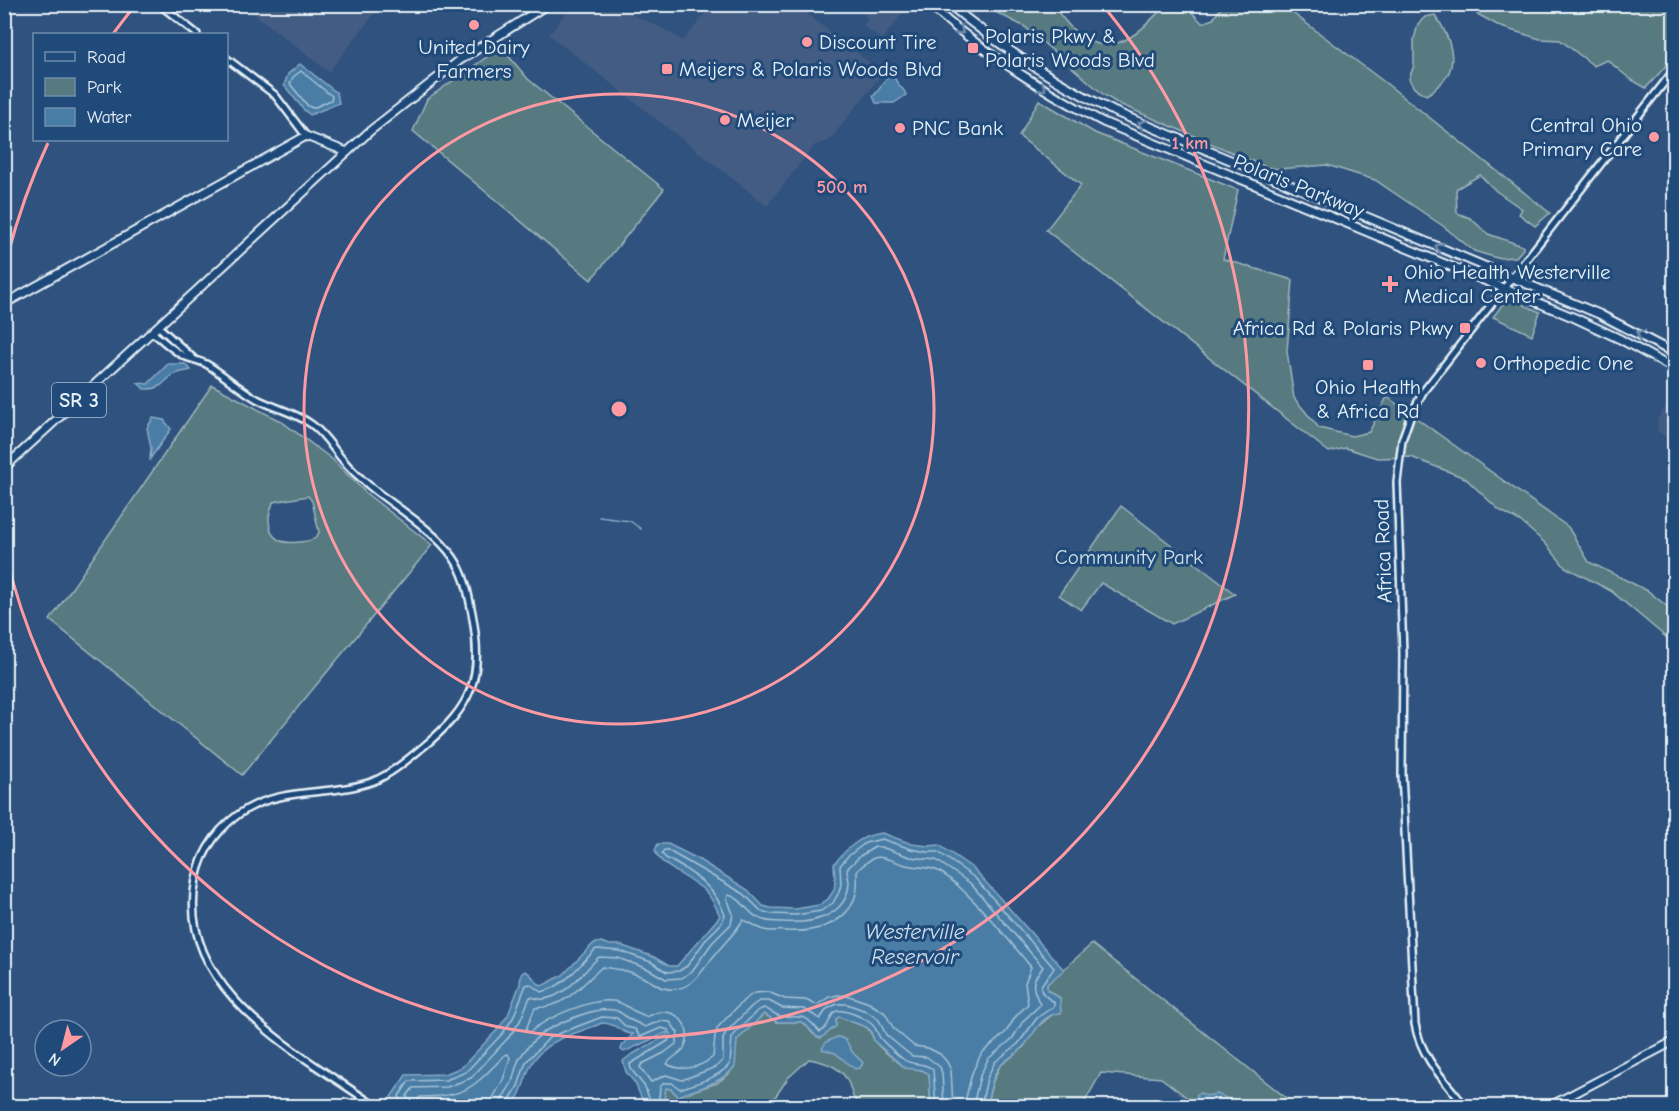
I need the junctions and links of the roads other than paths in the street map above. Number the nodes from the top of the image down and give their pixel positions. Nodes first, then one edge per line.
1 (159, 4) edge
2 (548, 4) edge
3 (928, 4) edge
4 (949, 4) edge
5 (196, 33) edge
6 (228, 60) edge
7 (1674, 70) edge
8 (306, 136) junction
9 (348, 152) junction
10 (1512, 277) junction
11 (1503, 288) junction
12 (4, 304) edge
13 (159, 327) junction
14 (153, 333) junction
15 (1674, 354) edge
16 (195, 359) junction
17 (1674, 369) edge
18 (4, 468) edge
19 (1674, 1041) edge
20 (375, 1107) edge
21 (1465, 1107) edge
22 (1550, 1107) edge

1 - 5 street
2 - 9 main road, SR 3
3 -> 11 main road, Polaris Parkway
10 -> 4 main road, Polaris Parkway
6 - 8 street
7 - 10 street, Africa Road
8 - 9 main road
8 - 12 main road
9 - 13 main road, SR 3
10 - 11 street, Africa Road
15 -> 10 main road, Polaris Parkway
11 - 17 main road, Polaris Parkway
11 - 21 street, Africa Road
13 - 14 main road, SR 3
13 - 16 street
14 - 16 street
14 - 18 main road, SR 3
16 - 20 street
19 - 22 main road

